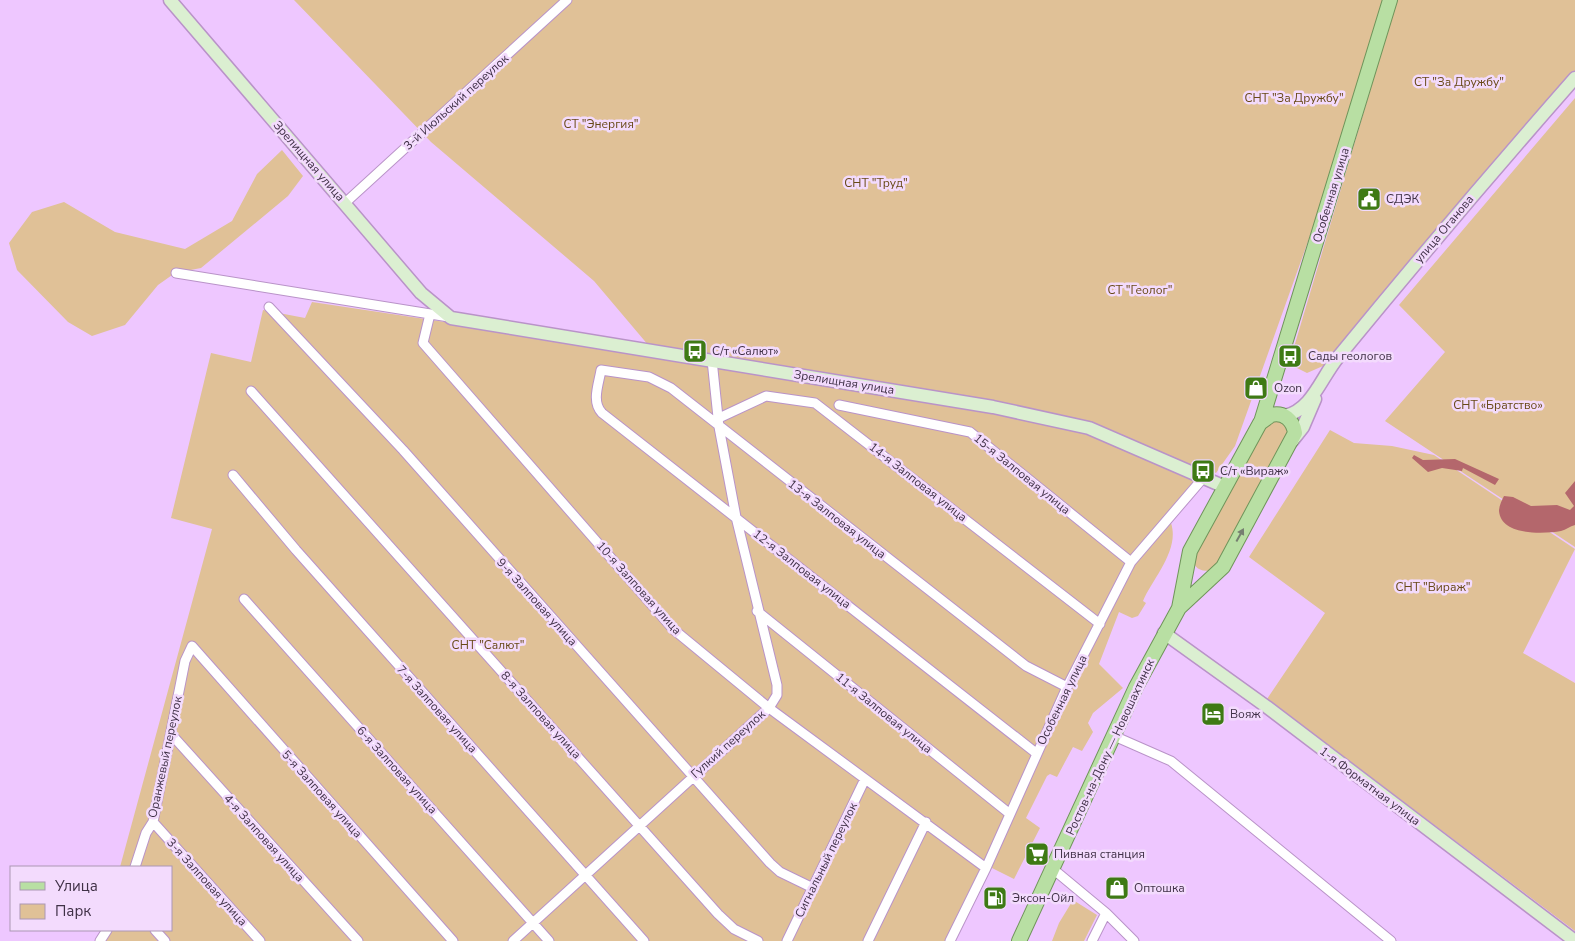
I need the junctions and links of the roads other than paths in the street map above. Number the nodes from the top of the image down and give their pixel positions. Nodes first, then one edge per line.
1 (170, 0) edge
2 (567, 0) edge
3 (1390, 0) edge
4 (1575, 78) edge
5 (344, 203) junction
6 (176, 273) dead end
7 (269, 307) dead end
8 (430, 314) junction
9 (451, 318) junction
10 (712, 360) junction
11 (601, 370) joint
12 (1318, 384) junction
13 (1272, 390) junction
14 (251, 391) dead end
15 (839, 405) dead end
16 (1283, 415) junction
17 (719, 422) junction
18 (1260, 423) junction
19 (1292, 440) junction
20 (233, 475) dead end
21 (1204, 477) junction
22 (1225, 487) junction
23 (736, 517) junction
24 (1189, 560) junction
25 (1131, 562) junction
26 (1214, 575) junction
27 (244, 599) dead end
28 (1179, 608) junction
29 (757, 611) junction
30 (1100, 624) junction
31 (1164, 634) junction
32 (192, 646) joint
33 (1067, 687) junction
34 (769, 708) junction
35 (171, 734) junction
36 (1114, 736) junction
37 (1036, 753) junction
38 (692, 776) junction
39 (865, 779) junction
40 (1010, 814) junction
41 (153, 822) junction
42 (926, 822) junction
43 (640, 825) junction
44 (135, 866) edge
45 (986, 868) junction
46 (1054, 869) junction
47 (586, 875) junction
48 (813, 888) junction
49 (1106, 913) junction
50 (533, 923) junction
51 (156, 931) edge
52 (165, 941) edge
53 (260, 941) edge
54 (358, 941) edge
55 (453, 941) edge
56 (513, 941) edge
57 (550, 941) edge
58 (644, 941) edge
59 (758, 941) edge
60 (787, 941) edge
61 (868, 941) edge
62 (950, 941) edge
63 (1019, 941) edge
64 (1092, 941) edge
65 (1134, 941) edge
66 (1391, 941) edge
67 (1575, 941) edge

1 - 5 street, Зрелищная улица
2 - 5 street, 3-й Июльский переулок
3 - 13 main road, Особенная улица
4 - 12 street, улица Оганова
5 - 9 street, Зрелищная улица
6 - 8 street, Зрелищная улица
7 - 38 street, 9-я Залповая улица
8 - 9 street, Зрелищная улица
8 - 34 street, 10-я Залповая улица
9 - 10 street, Зрелищная улица
10 - 17 street, Гулкий переулок
10 - 21 street, Зрелищная улица
11 - 17 street, 13-я Залповая улица
11 - 23 street, 12-я Залповая улица
12 - 16 street, улица Оганова
12 - 19 street, улица Оганова
13 - 16 main road
13 - 18 main road, Особенная улица
14 - 43 street, 8-я Залповая улица
15 - 25 street, 15-я Залповая улица
16 - 18 main road
16 - 19 main road
17 - 23 street, Гулкий переулок
17 - 30 street, 14-я Залповая улица
17 - 33 street, 13-я Залповая улица
18 - 22 main road, Особенная улица
26 -> 19 main road
20 - 47 street, 7-я Залповая улица
21 - 22 street, Зрелищная улица
21 - 25 street, Особенная улица
22 - 24 main road, Особенная улица
23 - 29 street, Гулкий переулок
23 - 37 street, 12-я Залповая улица
24 - 26 main road
24 - 28 main road, Особенная улица
25 - 30 street, Особенная улица
26 - 28 main road
27 - 50 street, 6-я Залповая улица
28 - 31 main road, Ростов-на-Дону — Новошахтинск
29 - 34 street, Гулкий переулок
29 - 40 street, 11-я Залповая улица
30 - 33 street, Особенная улица
31 - 36 main road, Ростов-на-Дону — Новошахтинск
31 - 67 street, 1-я Форматная улица
32 - 35 street, Оранжевый переулок
32 - 55 street, 5-я Залповая улица
33 - 37 street, Особенная улица
34 - 38 street, Гулкий переулок
34 - 39 street, 10-я Залповая улица
35 - 41 street, Оранжевый переулок
35 - 54 street, 4-я Залповая улица
36 - 46 main road, Ростов-на-Дону — Новошахтинск
36 - 66 street
37 - 40 street, Особенная улица
38 - 43 street, Гулкий переулок
38 - 48 street, 9-я Залповая улица
39 - 42 street, 10-я Залповая улица
39 - 48 street, Сигнальный переулок
40 - 45 street, Особенная улица
41 - 44 street, Оранжевый переулок
41 - 53 street, 3-я Залповая улица
42 - 45 street, 10-я Залповая улица
42 - 61 street
43 - 47 street, Гулкий переулок
43 - 59 street, 8-я Залповая улица
45 - 62 street, Особенная улица
46 - 49 street
46 - 63 main road, Ростов-на-Дону — Новошахтинск
47 - 50 street, Гулкий переулок
47 - 58 street, 7-я Залповая улица
48 - 60 street, Сигнальный переулок
49 - 64 street
49 - 65 street
50 - 56 street, Гулкий переулок
50 - 57 street, 6-я Залповая улица
51 - 52 street

